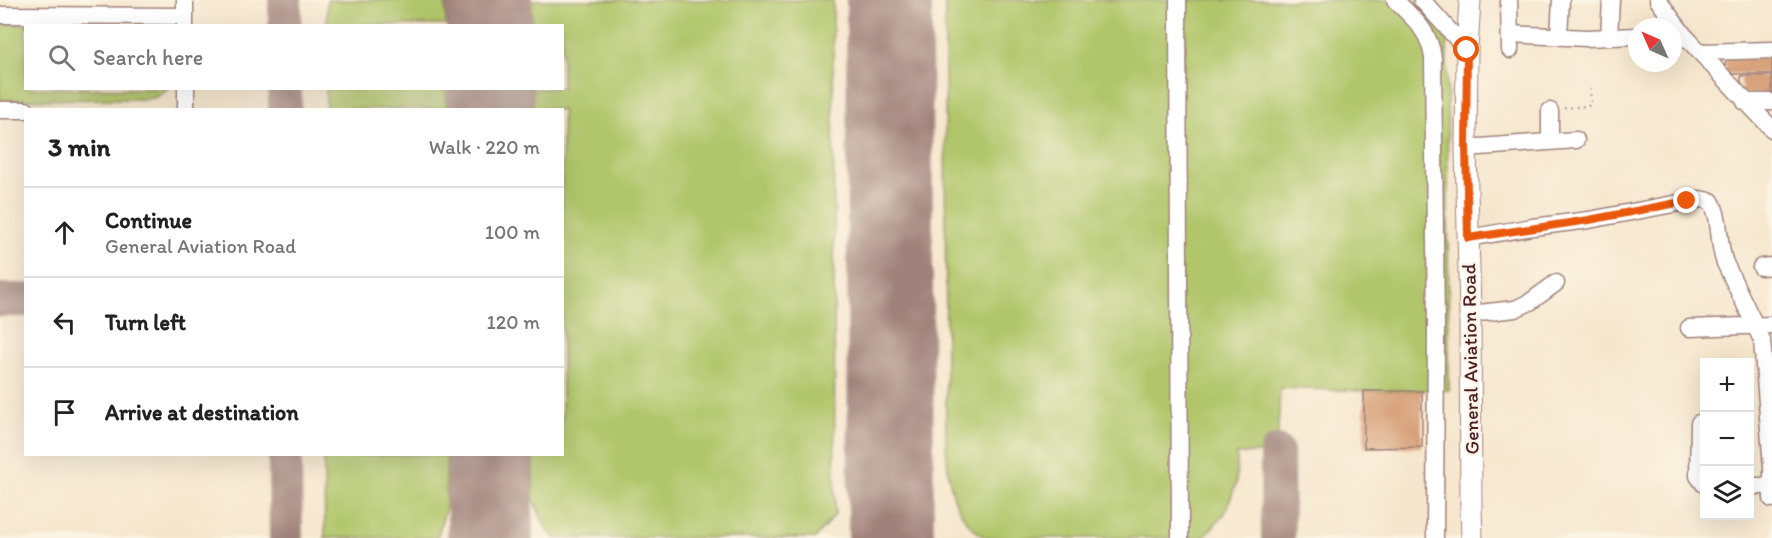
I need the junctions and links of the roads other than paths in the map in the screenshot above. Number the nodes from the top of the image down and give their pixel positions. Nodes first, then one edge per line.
1 (1178, 0) edge
2 (1395, 0) edge
3 (1422, 0) edge
4 (1470, 0) edge
5 (1561, 0) edge
6 (1611, 0) edge
7 (1658, 0) edge
8 (1667, 0) edge
9 (1509, 1) edge
10 (185, 14) edge
11 (0, 15) edge
12 (1669, 18) edge
13 (1559, 36) junction
14 (1609, 36) junction
15 (1628, 36) edge
16 (1682, 37) edge
17 (1467, 50) junction
18 (1772, 50) edge
19 (1700, 52) junction
20 (186, 90) edge
21 (1745, 102) junction
22 (1772, 102) edge
23 (186, 108) edge
24 (0, 110) edge
25 (24, 110) edge
26 (1550, 111) road end
27 (1772, 129) edge
28 (1576, 140) dead end
29 (1550, 142) junction
30 (1466, 148) junction
31 (1468, 238) junction
32 (1556, 283) dead end
33 (1470, 314) junction
34 (1764, 325) edge
35 (1689, 328) dead end
36 (1699, 423) dead end
37 (1772, 468) edge
38 (1700, 479) edge
39 (1754, 486) edge
40 (1772, 486) edge
41 (1772, 499) edge
42 (1180, 538) edge
43 (1435, 538) edge
44 (1472, 538) edge

1 - 42 street
2 - 43 street
3 - 17 street
4 - 17 main road, General Aviation Road
5 - 13 street
6 - 14 street
7 - 8 street
7 - 12 street
9 - 13 street
10 - 11 street
13 - 14 street
14 - 15 street
16 - 19 street
17 - 30 main road, General Aviation Road
18 - 19 street
19 - 21 street
20 - 23 street
21 - 22 street
21 - 27 street
24 - 25 street
26 - 29 street
28 - 29 street
29 - 30 street
30 - 31 main road, General Aviation Road
31 - 33 main road, General Aviation Road
31 - 34 street
32 - 33 street
33 - 44 main road, General Aviation Road
34 - 35 street
34 - 37 street
36 - 38 street
37 - 40 street
39 - 40 street
40 - 41 street

